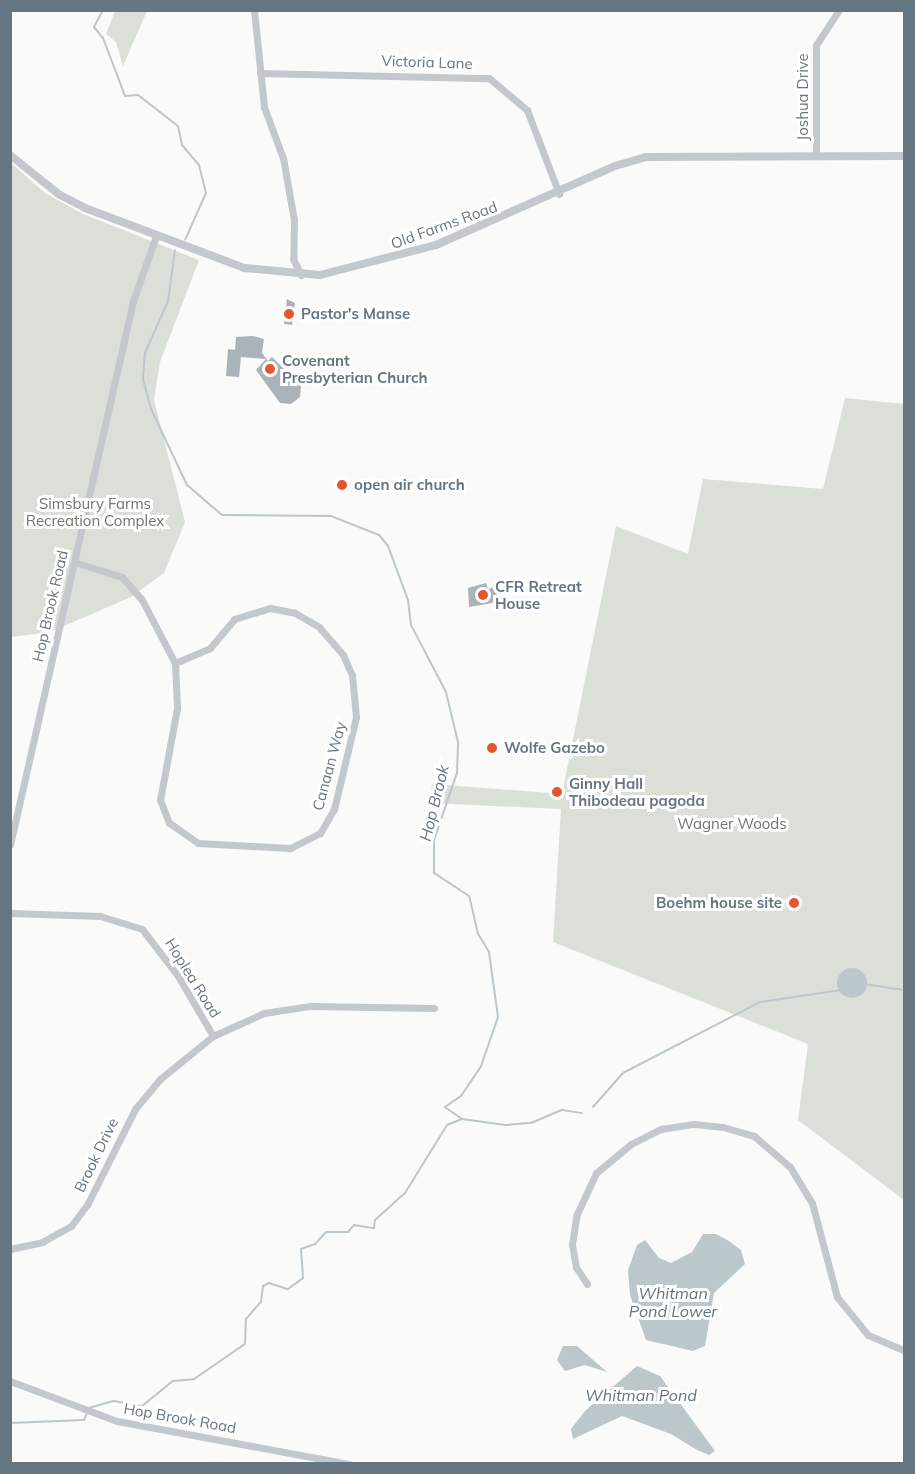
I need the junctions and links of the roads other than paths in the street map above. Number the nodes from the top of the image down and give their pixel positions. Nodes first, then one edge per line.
1 (254, 10) edge
2 (839, 10) edge
3 (260, 73) junction
4 (10, 154) edge
5 (816, 154) junction
6 (904, 156) edge
7 (560, 194) junction
8 (156, 236) junction
9 (293, 259) junction
10 (283, 274) junction
11 (301, 275) junction
12 (74, 562) junction
13 (175, 663) junction
14 (10, 845) edge
15 (10, 913) edge
16 (434, 1008) dead end
17 (213, 1036) junction
18 (10, 1249) edge
19 (587, 1284) dead end
20 (904, 1350) edge
21 (10, 1381) edge
22 (350, 1464) edge

1 - 3 street
2 - 5 street, Joshua Drive
3 - 7 street, Victoria Lane
3 - 9 street
4 - 8 street, Old Farms Road
5 - 6 street, Old Farms Road
5 - 7 street, Old Farms Road
7 - 11 street, Old Farms Road
8 - 10 street, Old Farms Road
8 - 12 street, Hop Brook Road
9 - 10 street
9 - 11 street
10 - 11 street, Old Farms Road
12 - 13 street, Canaan Way
12 - 14 street, Hop Brook Road
13 - 13 street, Canaan Way
15 - 17 street, Hoplea Road
16 - 17 street, Brook Drive
17 - 18 street, Brook Drive
19 - 20 street
21 - 22 street, Hop Brook Road

